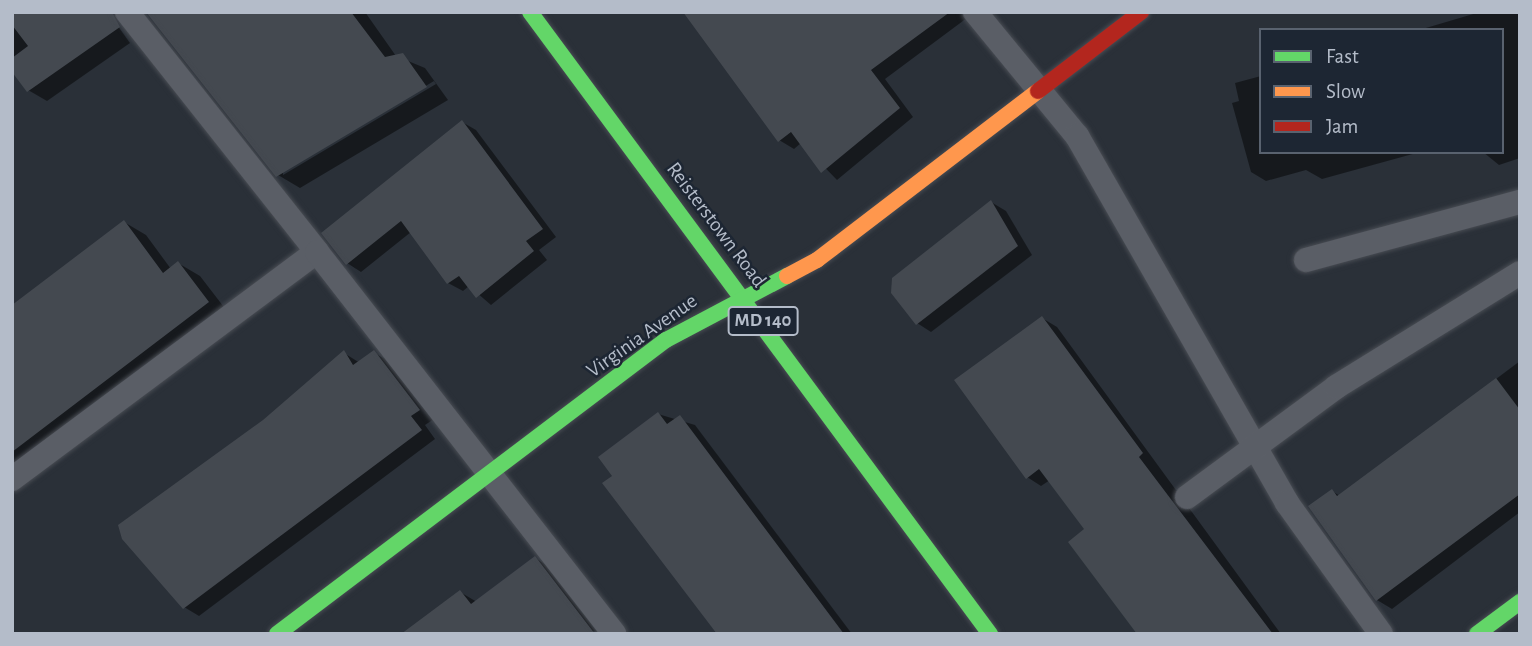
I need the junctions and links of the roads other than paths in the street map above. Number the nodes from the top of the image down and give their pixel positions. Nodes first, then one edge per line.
1 (127, 12) edge
2 (530, 12) edge
3 (975, 12) edge
4 (1141, 12) edge
5 (1042, 90) junction
6 (1520, 202) edge
7 (317, 252) junction
8 (1306, 260) dead end
9 (1520, 274) edge
10 (743, 294) junction
11 (1256, 444) junction
12 (495, 474) junction
13 (12, 479) edge
14 (1187, 497) dead end
15 (1520, 602) edge
16 (276, 634) edge
17 (614, 634) edge
18 (990, 634) edge
19 (1381, 634) edge
20 (1477, 634) edge

1 - 7 lane
2 - 10 street, Reisterstown Road / MD 140
3 - 5 lane
4 - 5 street, Virginia Avenue
5 - 10 street, Virginia Avenue
5 - 11 lane
6 - 8 lane
7 - 12 lane
7 - 13 lane
9 - 11 lane
10 - 12 street, Virginia Avenue
10 - 18 street, Reisterstown Road / MD 140
11 - 14 lane
11 - 19 lane
12 - 16 street, Virginia Avenue
12 - 17 lane
15 - 20 street

